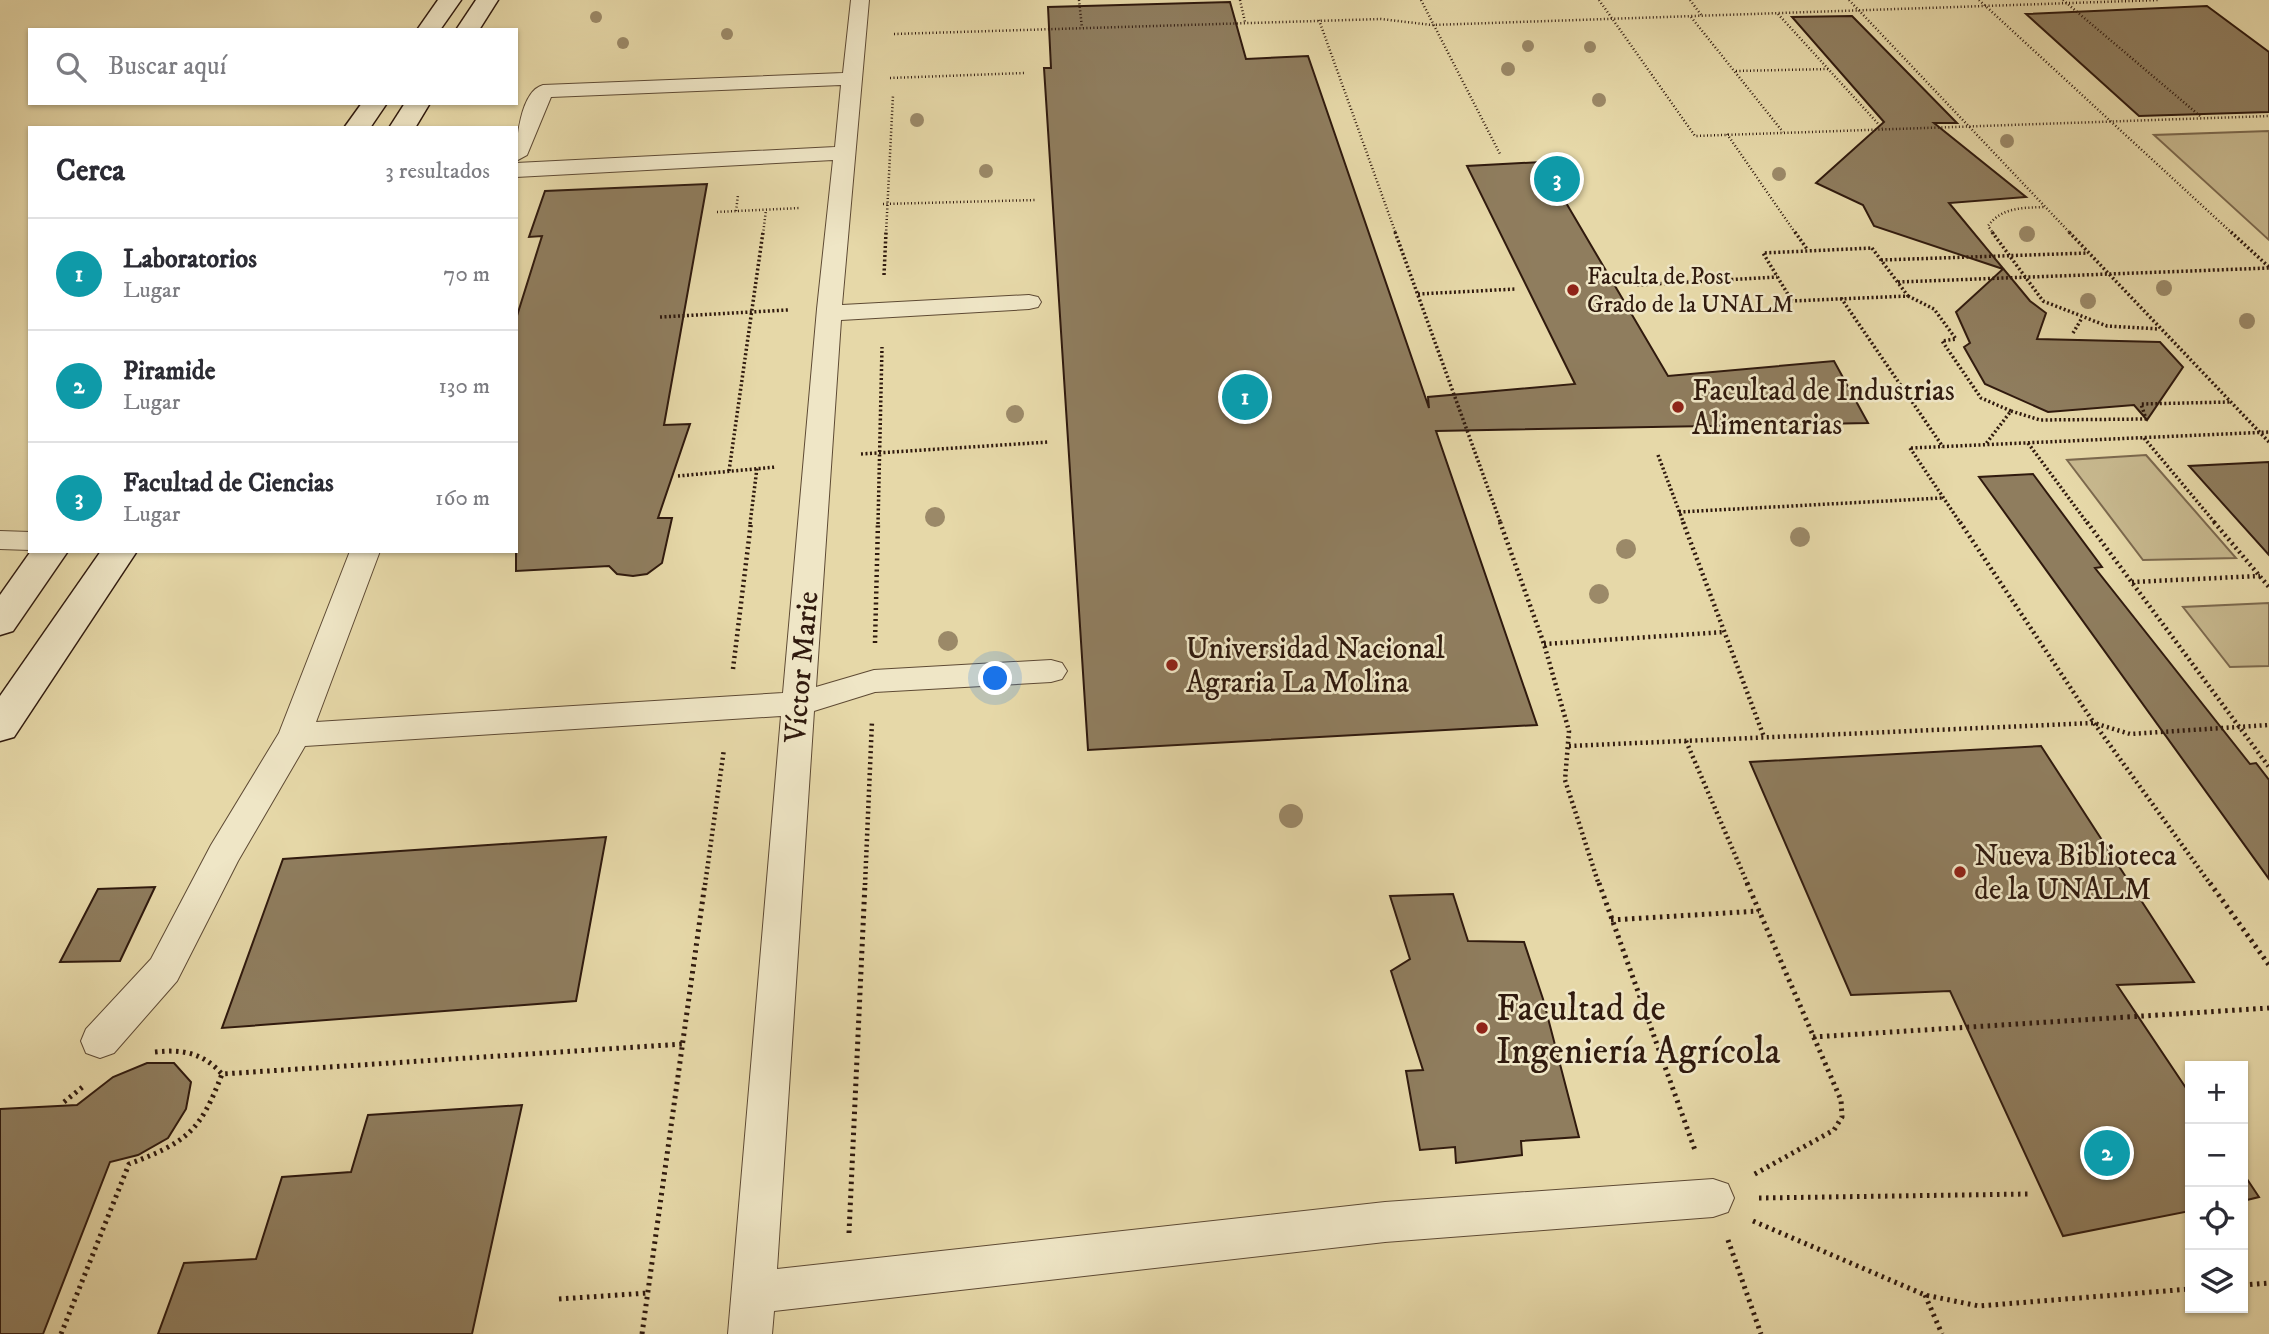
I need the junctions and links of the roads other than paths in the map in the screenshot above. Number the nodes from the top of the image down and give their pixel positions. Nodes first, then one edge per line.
1 (450, 0) edge
2 (487, 0) edge
3 (860, 0) edge
4 (429, 28) edge
5 (468, 28) edge
6 (852, 79) junction
7 (374, 105) edge
8 (417, 105) edge
9 (358, 126) edge
10 (403, 126) edge
11 (518, 150) edge
12 (845, 153) junction
13 (518, 170) edge
14 (1030, 302) dead end
15 (830, 311) junction
16 (0, 540) edge
17 (28, 541) edge
18 (50, 553) edge
19 (118, 553) edge
20 (364, 553) edge
21 (0, 622) edge
22 (1051, 671) dead end
23 (798, 704) junction
24 (0, 727) edge
25 (295, 735) junction
26 (100, 1041) dead end
27 (1713, 1198) road end
28 (754, 1292) junction
29 (750, 1334) edge

1 - 4 main road
2 - 5 main road
3 - 6 lane, Víctor Marie
6 - 11 lane
6 - 12 lane, Víctor Marie
7 - 9 main road
8 - 10 main road
12 - 13 lane
12 - 15 lane, Víctor Marie
14 - 15 lane
15 - 23 lane, Víctor Marie
16 - 17 lane
18 - 21 main road
19 - 24 main road
20 - 25 lane
22 - 23 lane
23 - 25 lane
23 - 28 lane, Víctor Marie
25 - 26 lane
27 - 28 lane
28 - 29 lane, Víctor Marie

